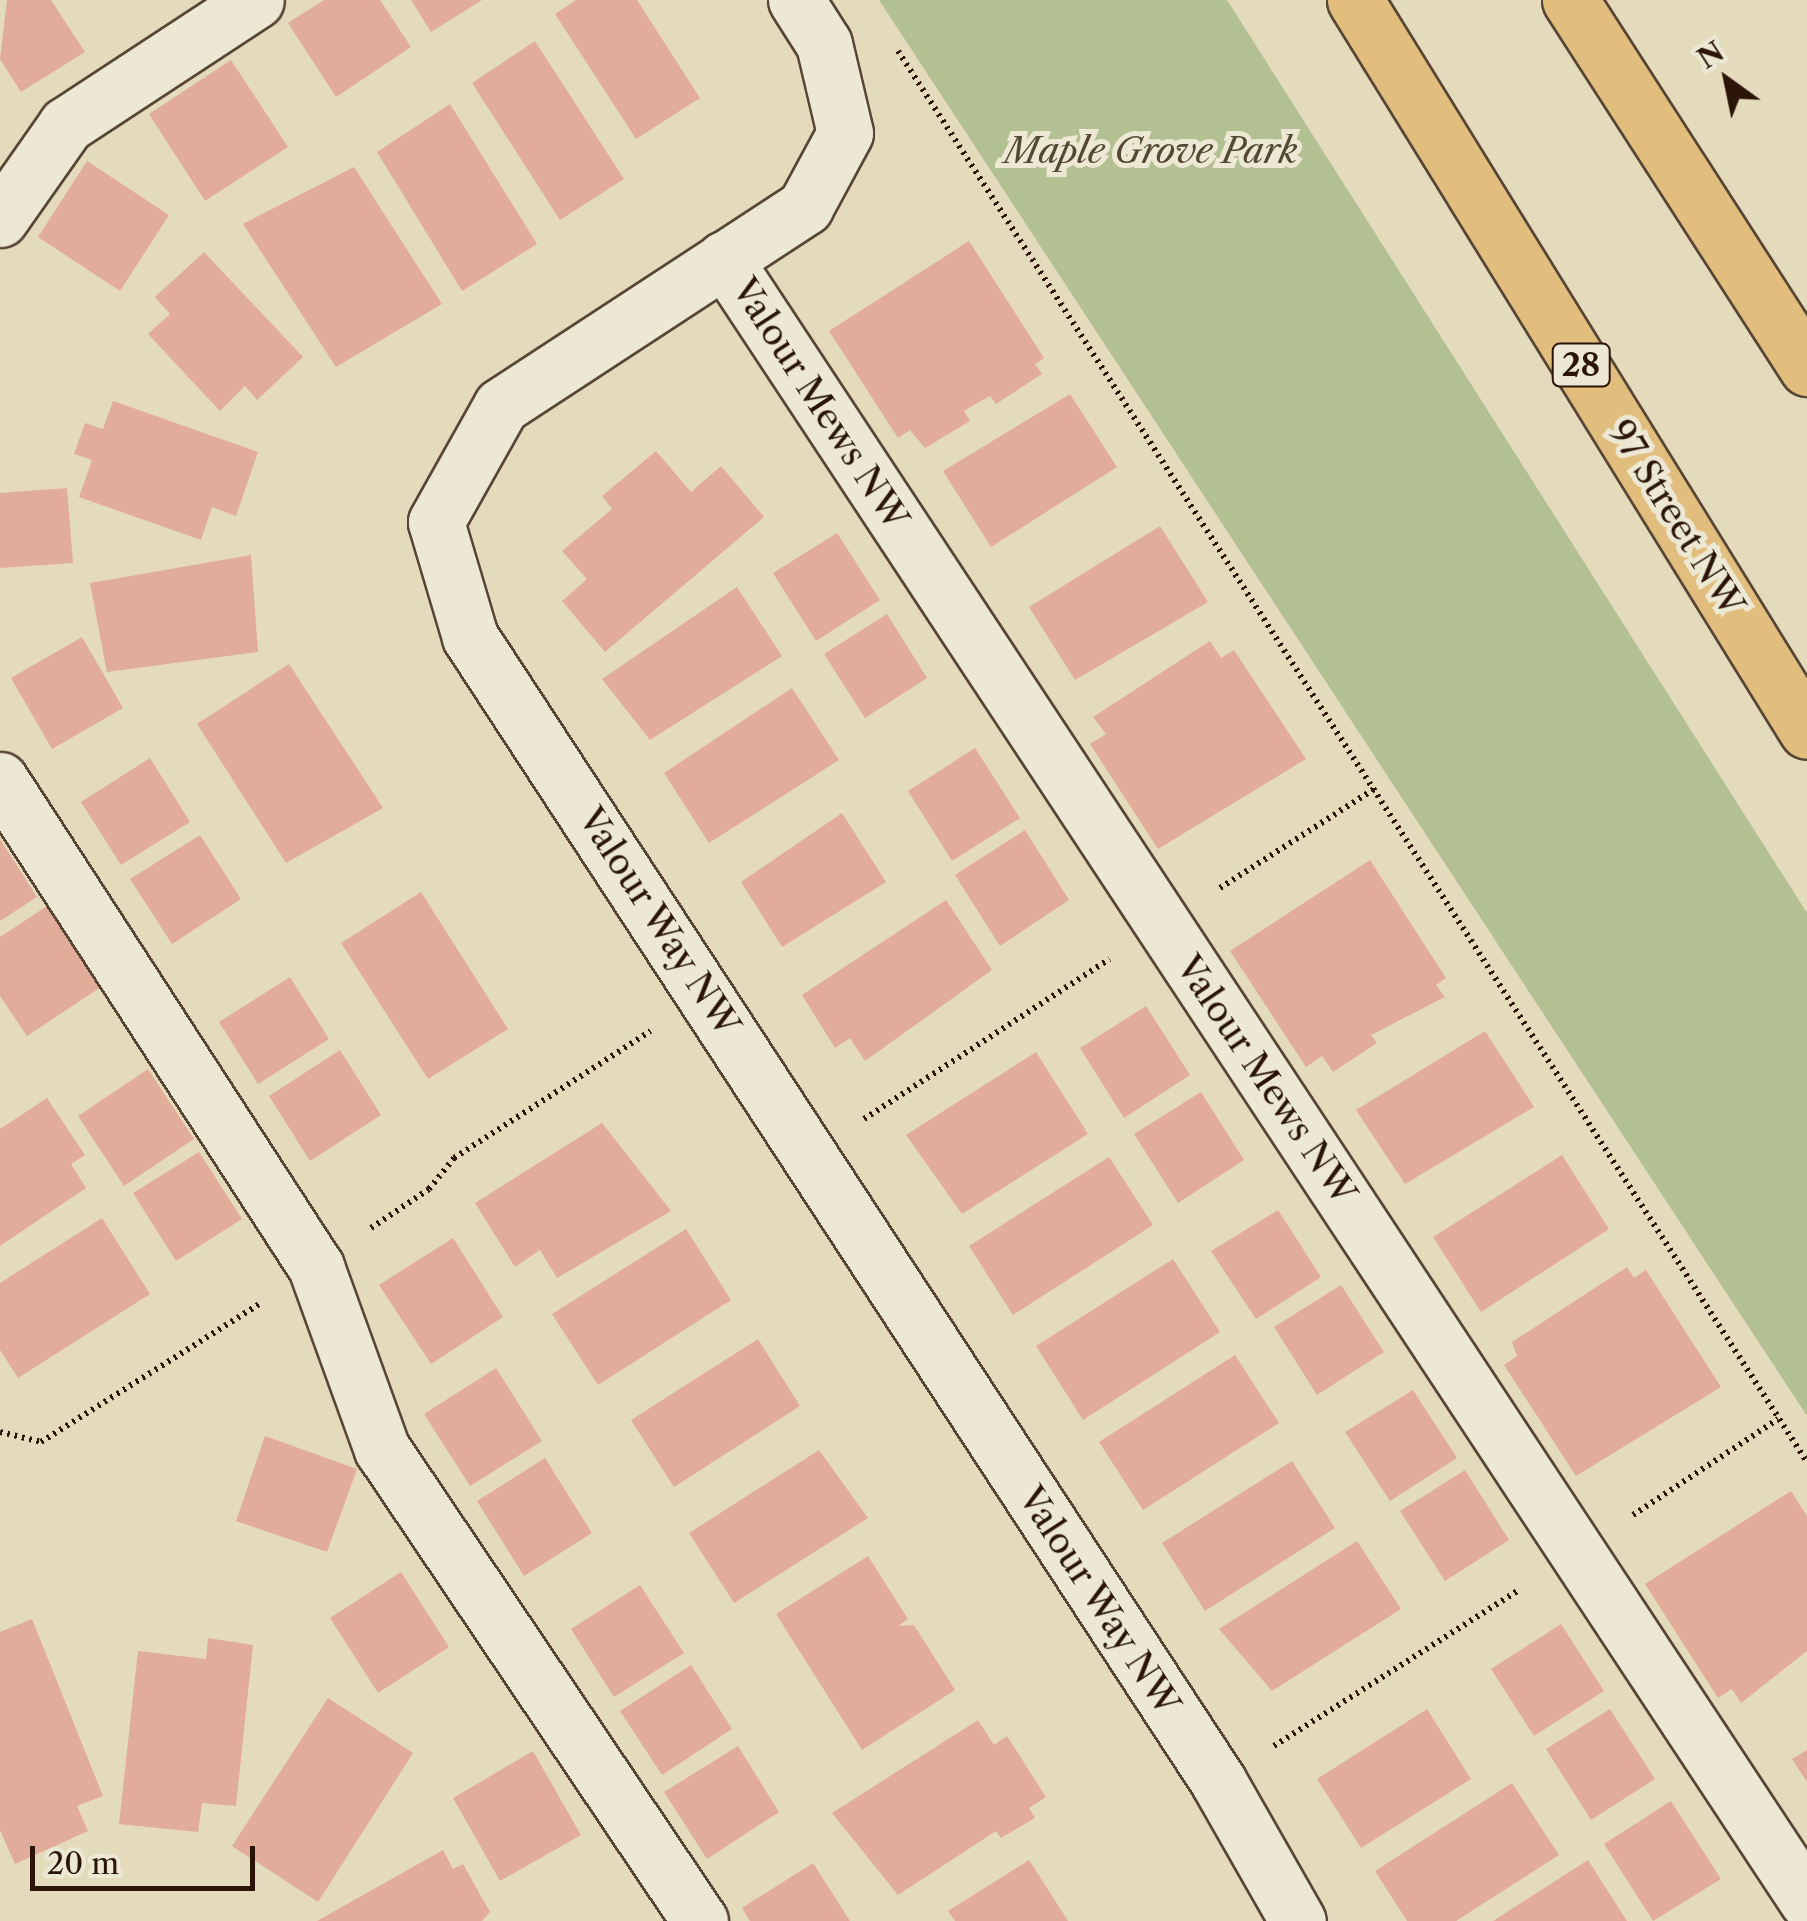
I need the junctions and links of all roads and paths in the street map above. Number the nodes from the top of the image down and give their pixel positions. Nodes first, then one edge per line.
1 (256, 0) edge
2 (796, 0) edge
3 (1355, 0) edge
4 (1570, 0) edge
5 (894, 46) dead end
6 (0, 219) edge
7 (724, 259) junction
8 (1807, 368) edge
9 (1807, 731) edge
10 (0, 780) edge
11 (1374, 789) junction
12 (1204, 898) dead end
13 (1119, 953) dead end
14 (708, 994) junction
15 (809, 1154) junction
16 (365, 1232) dead end
17 (267, 1298) dead end
18 (1778, 1418) junction
19 (0, 1432) edge
20 (1807, 1462) edge
21 (1618, 1526) dead end
22 (1526, 1585) dead end
23 (1218, 1781) junction
24 (1807, 1901) edge
25 (700, 1921) edge
26 (1298, 1921) edge

1 - 6 street
2 - 7 street, Valour Way NW
3 - 9 main road, 97 Street NW / 28
4 - 8 main road
5 - 11 path
7 - 14 street, Valour Way NW
7 - 24 street, Valour Mews NW
10 - 25 street
11 - 12 path
11 - 18 path
13 - 15 path
14 - 15 street, Valour Way NW
14 - 16 path
15 - 23 street, Valour Way NW
17 - 19 path
18 - 20 path
18 - 21 path
22 - 23 path
23 - 26 street, Valour Way NW

